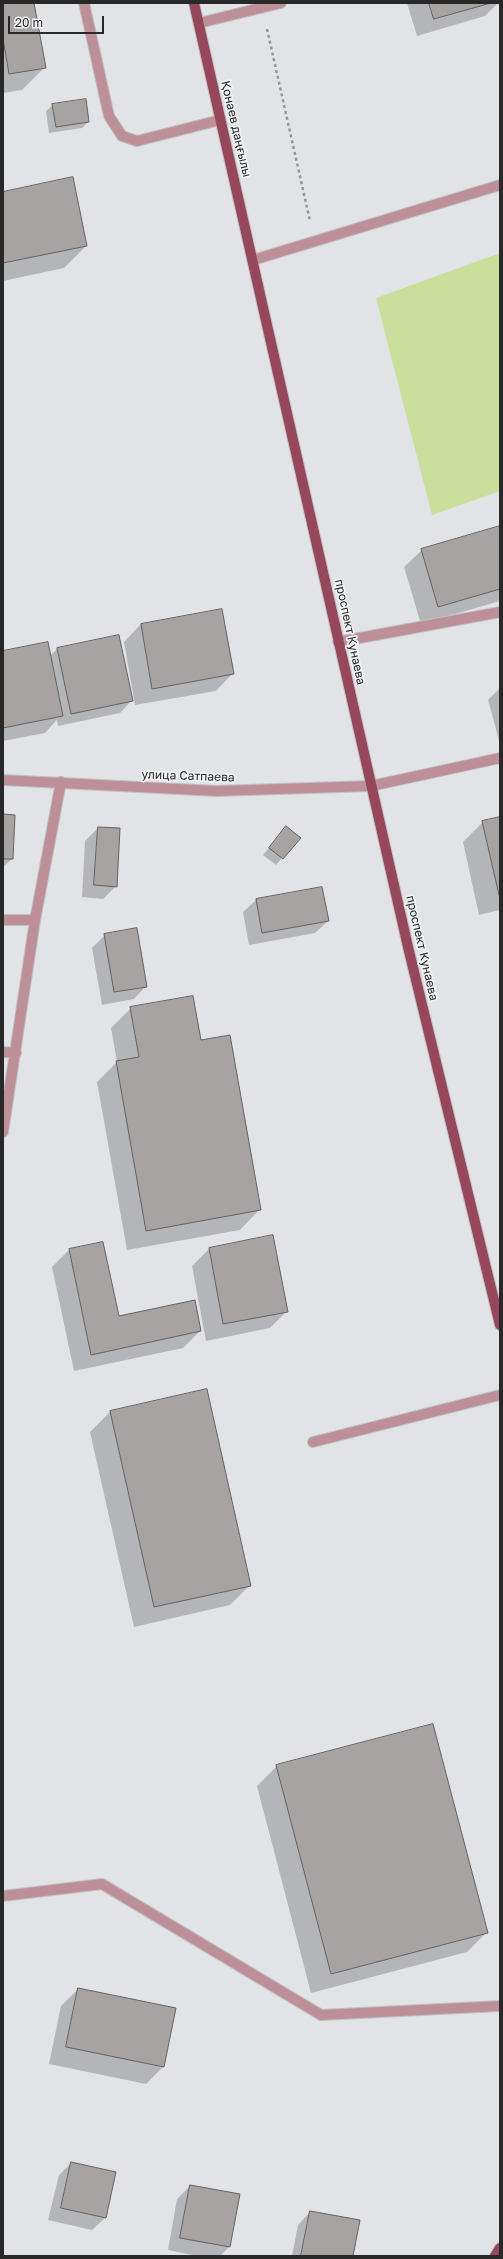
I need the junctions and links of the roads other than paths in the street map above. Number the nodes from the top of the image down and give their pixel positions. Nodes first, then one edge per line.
1 (84, 3) edge
2 (194, 3) edge
3 (281, 3) edge
4 (199, 23) junction
5 (220, 120) junction
6 (500, 185) edge
7 (253, 260) junction
8 (265, 316) joint
9 (500, 612) edge
10 (338, 642) junction
11 (500, 758) edge
12 (3, 780) edge
13 (61, 782) junction
14 (372, 786) junction
15 (3, 920) edge
16 (35, 920) junction
17 (3, 1052) edge
18 (16, 1053) junction
19 (3, 1132) edge
20 (500, 1325) edge
21 (500, 1395) edge
22 (313, 1442) dead end
23 (3, 1896) edge
24 (500, 2006) edge
25 (500, 2248) edge
26 (495, 2256) edge

1 - 5 street
2 - 4 main road, Қонаев даңғылы
3 - 4 street
4 - 5 main road, Қонаев даңғылы
5 - 7 main road, Қонаев даңғылы
6 - 7 street
7 - 8 main road, Қонаев даңғылы
8 - 10 main road, проспект Кунаева
9 - 10 street
10 - 14 main road, проспект Кунаева
11 - 14 street, улица Сатпаева
12 - 13 street, улица Сатпаева
13 - 14 street, улица Сатпаева
13 - 16 street
14 - 20 main road, проспект Кунаева
15 - 16 street
16 - 18 street
17 - 18 street
18 - 19 street
21 - 22 street
23 - 24 street
25 - 26 main road

